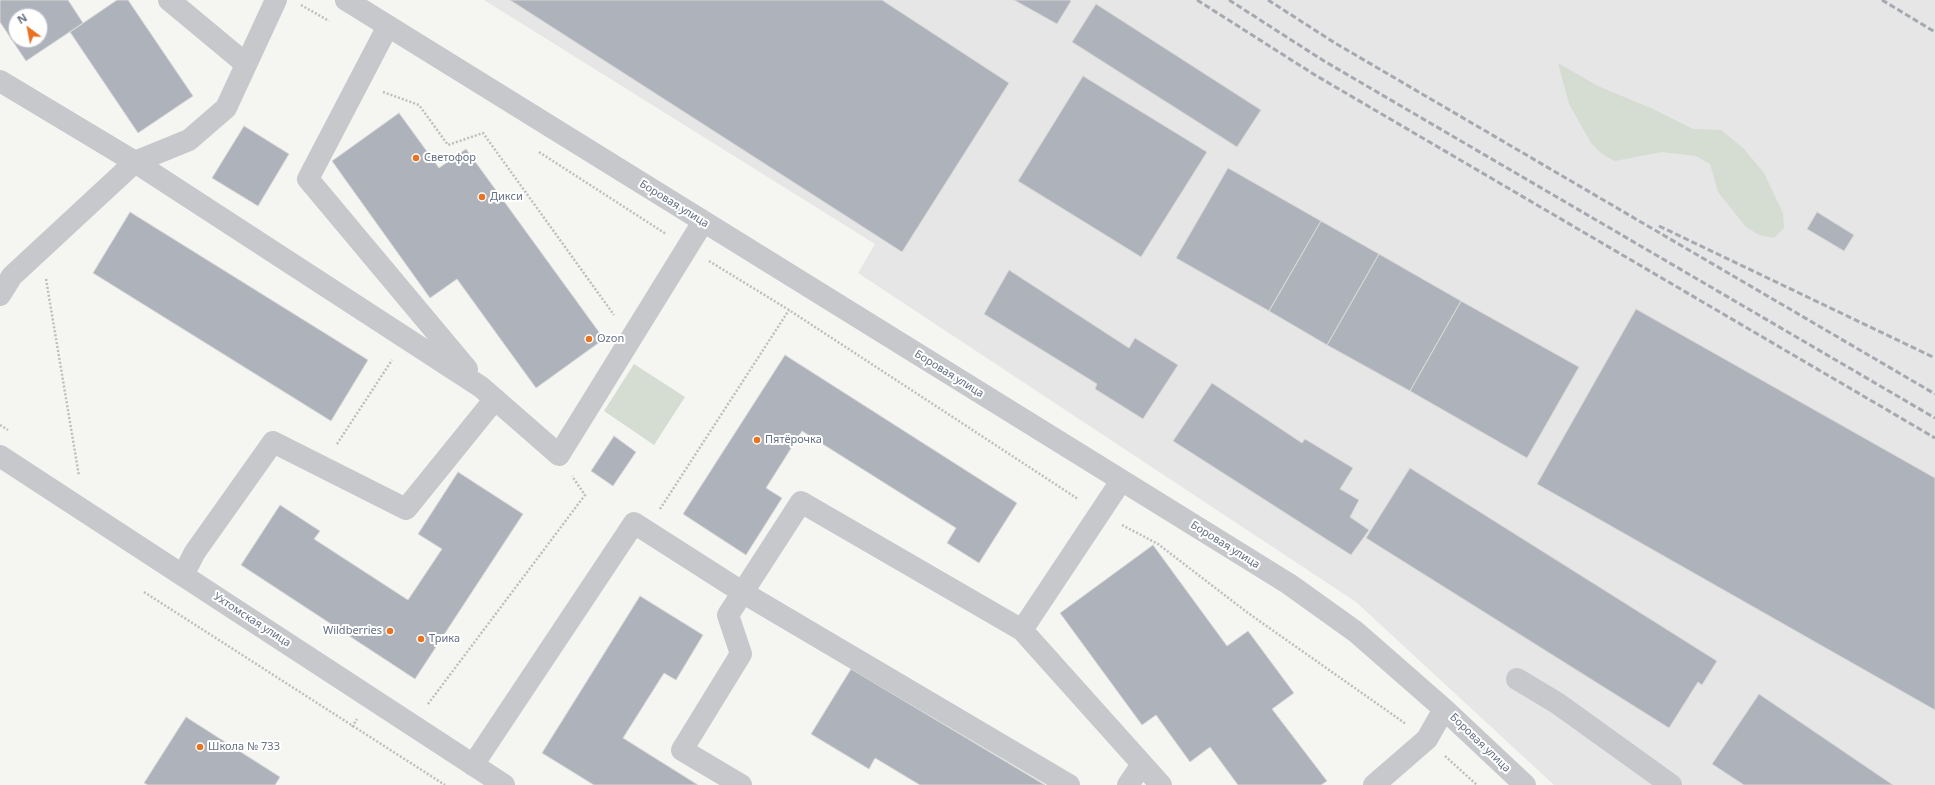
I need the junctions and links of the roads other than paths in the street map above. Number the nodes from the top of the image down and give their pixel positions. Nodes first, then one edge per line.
1 (169, 0) edge
2 (276, 0) edge
3 (346, 0) edge
4 (388, 26) junction
5 (246, 64) junction
6 (0, 81) edge
7 (135, 162) junction
8 (703, 222) junction
9 (0, 295) edge
10 (488, 393) junction
11 (0, 456) edge
12 (1121, 481) junction
13 (183, 575) junction
14 (742, 592) junction
15 (1022, 630) junction
16 (1517, 679) dead end
17 (1444, 708) junction
18 (1142, 764) junction
19 (474, 765) junction
20 (495, 782) edge
21 (741, 785) edge
22 (1069, 785) edge
23 (1128, 785) edge
24 (1161, 785) edge
25 (1374, 785) edge
26 (1525, 785) edge
27 (1671, 785) edge

1 - 5 street
2 - 5 street
3 - 4 street, Боровая улица
4 - 8 street, Боровая улица
4 - 10 street
5 - 7 street
6 - 7 street
7 - 9 street
7 - 10 street
8 - 10 street
8 - 12 street, Боровая улица
10 - 13 street
11 - 13 street, Ухтомская улица
12 - 15 street
12 - 17 street, Боровая улица
13 - 19 street, Ухтомская улица
14 - 15 street
14 - 19 street
14 - 21 street
14 - 22 street
15 - 18 street
16 - 27 street
17 - 25 street
17 - 26 street, Боровая улица
18 - 23 street
18 - 24 street
19 - 20 street, Ухтомская улица

